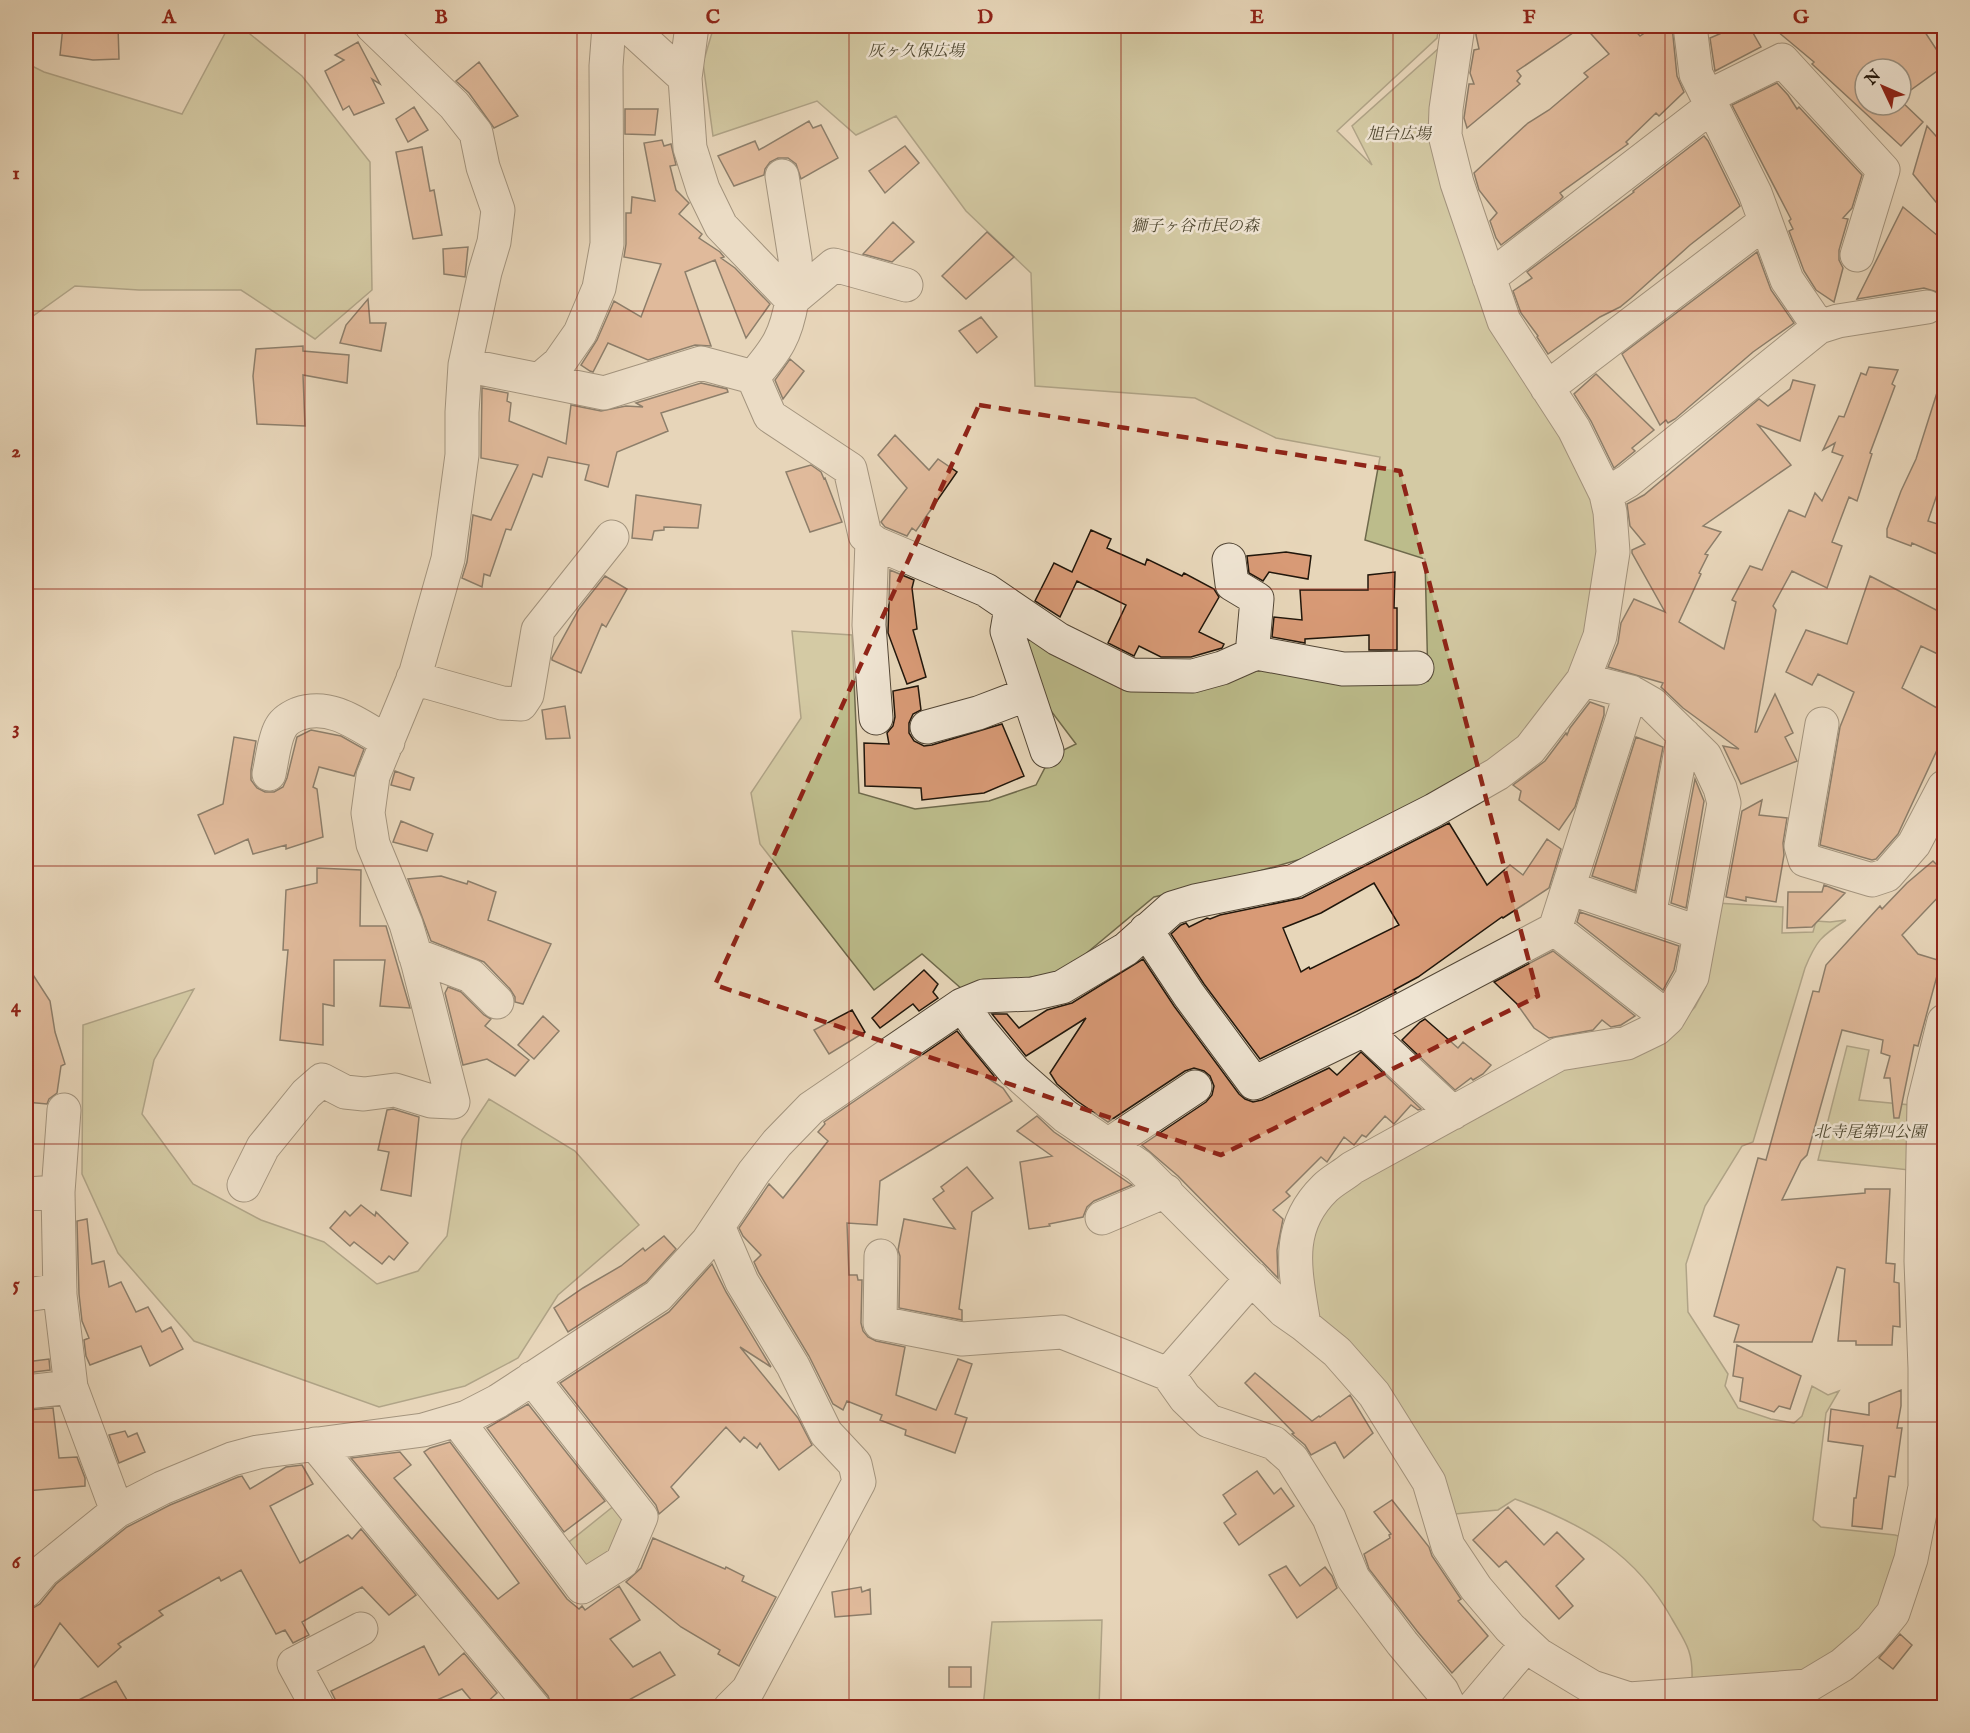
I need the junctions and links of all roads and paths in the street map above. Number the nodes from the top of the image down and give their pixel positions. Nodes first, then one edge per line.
1 (372, 26) edge
2 (609, 26) edge
3 (628, 26) edge
4 (692, 26) edge
5 (1458, 26) edge
6 (1690, 26) edge
7 (685, 78) junction
8 (1709, 101) junction
9 (782, 176) dead end
10 (1765, 222) junction
11 (1857, 255) dead end
12 (1489, 278) junction
13 (906, 285) dead end
14 (795, 298) junction
15 (1927, 307) dead end
16 (1819, 327) junction
17 (465, 365) junction
18 (753, 377) junction
19 (539, 380) junction
20 (1547, 388) junction
21 (1606, 494) junction
22 (612, 537) dead end
23 (872, 541) junction
24 (1229, 560) dead end
25 (1011, 608) junction
26 (1252, 655) junction
27 (1417, 669) dead end
28 (413, 678) junction
29 (1583, 680) junction
30 (1631, 692) junction
31 (1028, 694) junction
32 (876, 718) dead end
33 (1822, 724) dead end
34 (927, 727) dead end
35 (1684, 735) junction
36 (388, 742) junction
37 (1047, 751) dead end
38 (269, 774) dead end
39 (1944, 787) edge
40 (1569, 888) junction
41 (1649, 916) junction
42 (1555, 929) junction
43 (1146, 930) junction
44 (1700, 933) junction
45 (416, 955) junction
46 (497, 1002) dead end
47 (970, 1017) junction
48 (1668, 1018) junction
49 (1944, 1021) edge
50 (1364, 1030) junction
51 (1195, 1087) dead end
52 (64, 1110) dead end
53 (1453, 1113) junction
54 (1108, 1145) junction
55 (244, 1185) dead end
56 (1166, 1191) junction
57 (58, 1192) junction
58 (26, 1194) edge
59 (1102, 1218) dead end
60 (718, 1226) junction
61 (881, 1256) dead end
62 (1252, 1278) junction
63 (60, 1290) junction
64 (26, 1295) edge
65 (1304, 1324) junction
66 (1935, 1368) edge
67 (1168, 1374) junction
68 (532, 1378) junction
69 (71, 1387) junction
70 (26, 1392) edge
71 (457, 1420) junction
72 (315, 1444) junction
73 (117, 1511) junction
74 (26, 1591) edge
75 (361, 1629) dead end
76 (1527, 1644) junction
77 (1810, 1696) edge
78 (1629, 1703) edge
79 (318, 1707) edge
80 (534, 1707) edge
81 (730, 1707) edge
82 (1449, 1707) edge
83 (1473, 1707) edge

1 - 17 street
2 - 19 street
3 - 7 street
4 - 7 street
5 - 12 street
6 - 8 street
7 - 14 street
8 - 10 street
8 - 11 street
8 - 12 street
9 - 14 street
10 - 16 street
10 - 20 street
12 - 20 street
13 - 14 street
14 - 18 street
15 - 16 street
16 - 21 street
17 - 19 street
17 - 28 street
18 - 19 street
18 - 23 street
20 - 21 street
21 - 29 street
22 - 28 street
23 - 25 street
23 - 32 street
24 - 26 street
25 - 26 street
25 - 31 street
26 - 27 street
28 - 36 street
29 - 30 street
29 - 43 street
30 - 35 street
30 - 40 street
31 - 34 street
31 - 37 street
33 - 39 street
35 - 41 street
35 - 44 street
36 - 38 street
36 - 45 street
40 - 41 street
40 - 42 street
41 - 44 street
42 - 48 street
42 - 50 street
43 - 47 street
43 - 50 street
44 - 48 street
45 - 46 street
45 - 55 street
47 - 54 street
47 - 60 street
48 - 53 street
49 - 66 street
50 - 53 street
51 - 54 street
52 - 57 street
53 - 65 street
54 - 56 street
56 - 59 street
56 - 62 street
57 - 58 street
57 - 63 street
60 - 68 street
60 - 81 street
61 - 67 street
62 - 65 street
62 - 67 street
63 - 64 street
63 - 69 street
65 - 76 street
66 - 77 street
67 - 82 street
68 - 71 street
68 - 71 street
69 - 70 street
69 - 73 street
71 - 72 street
72 - 73 street
72 - 80 street
73 - 74 street
75 - 79 street
76 - 78 street
76 - 83 street
77 - 78 street

